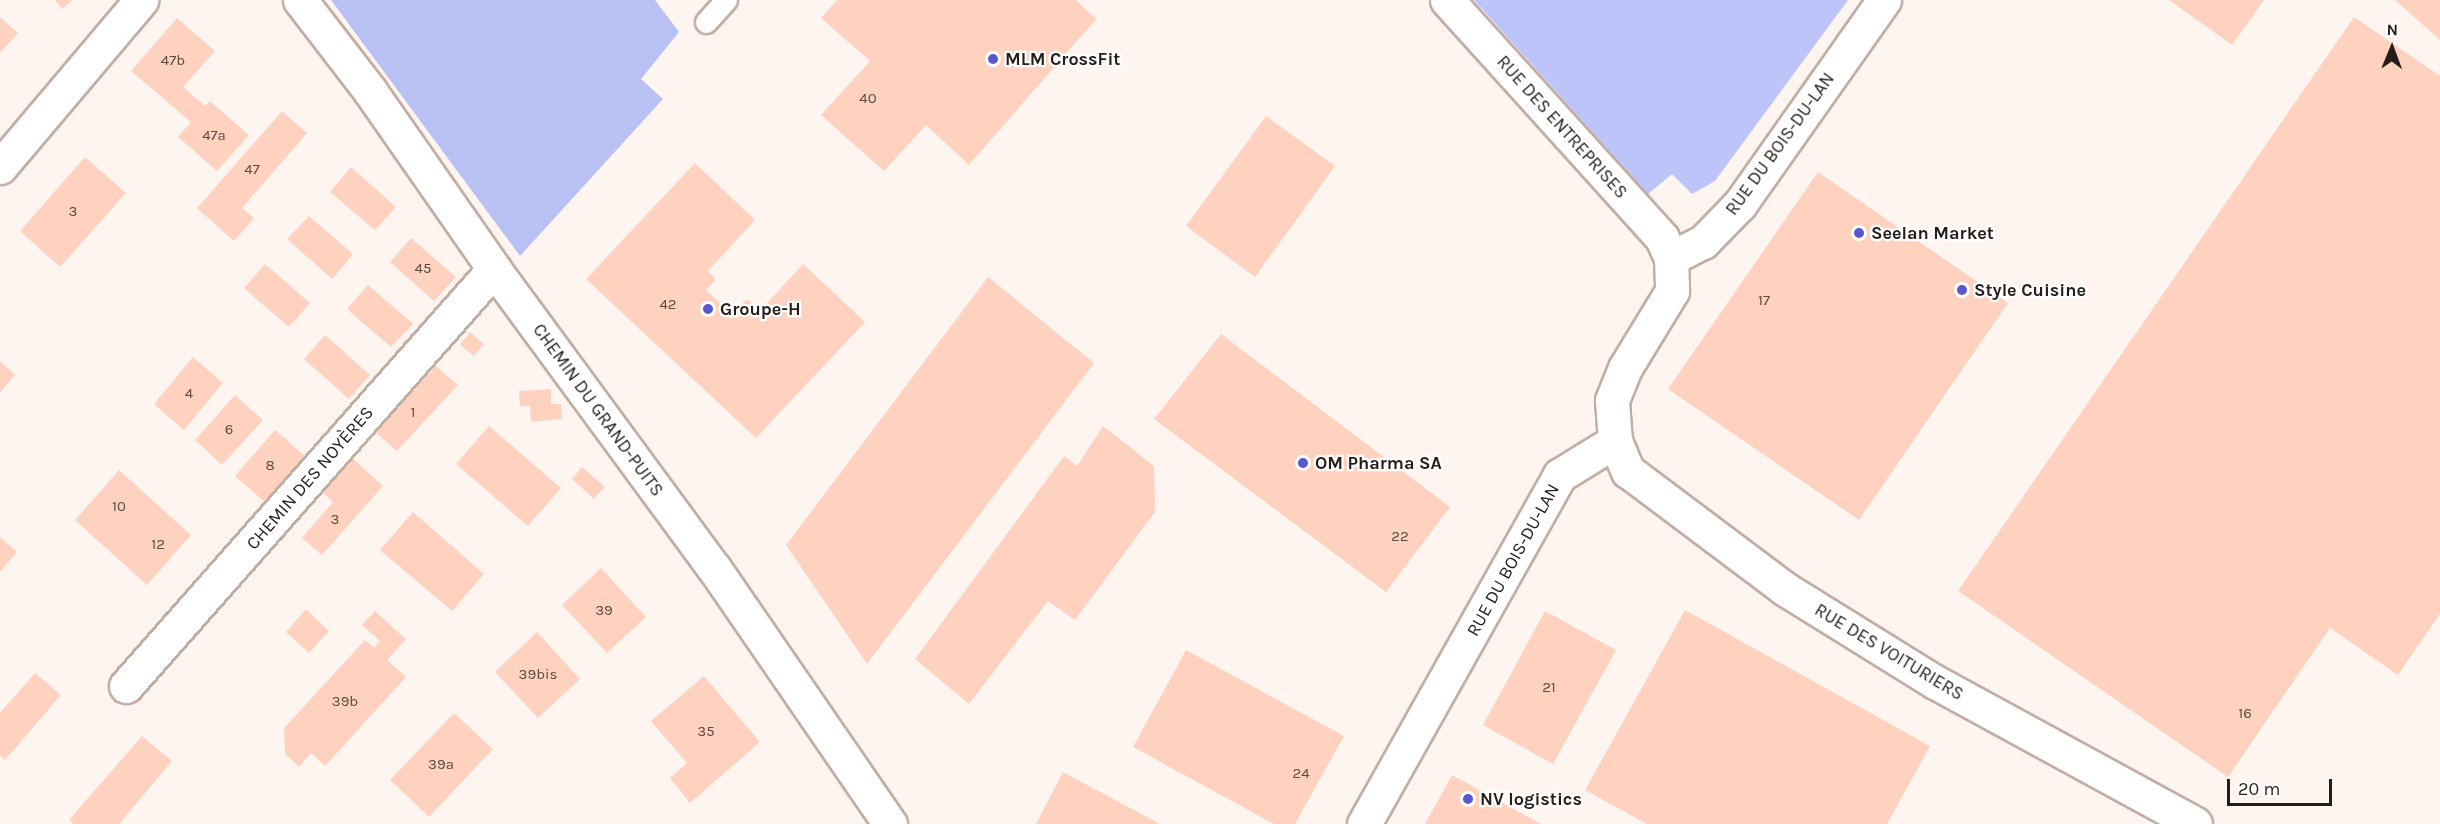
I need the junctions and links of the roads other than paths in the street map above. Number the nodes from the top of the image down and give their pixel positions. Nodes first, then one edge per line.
1 (141, 0) edge
2 (300, 0) edge
3 (726, 0) edge
4 (1447, 0) edge
5 (1884, 0) edge
6 (706, 22) dead end
7 (0, 167) edge
8 (1671, 258) junction
9 (494, 269) junction
10 (1615, 441) junction
11 (126, 686) dead end
12 (890, 824) edge
13 (1364, 824) edge
14 (2195, 824) edge

1 - 7 street
2 - 9 street, CHEMIN DU GRAND-PUITS
3 - 6 lane
4 - 8 street, RUE DES ENTREPRISES
5 - 8 street, RUE DU BOIS-DU-LAN
8 - 10 street
9 - 11 street, CHEMIN DES NOYÈRES
9 - 12 street, CHEMIN DU GRAND-PUITS
10 - 13 street, RUE DU BOIS-DU-LAN
10 - 14 street, RUE DES VOITURIERS

